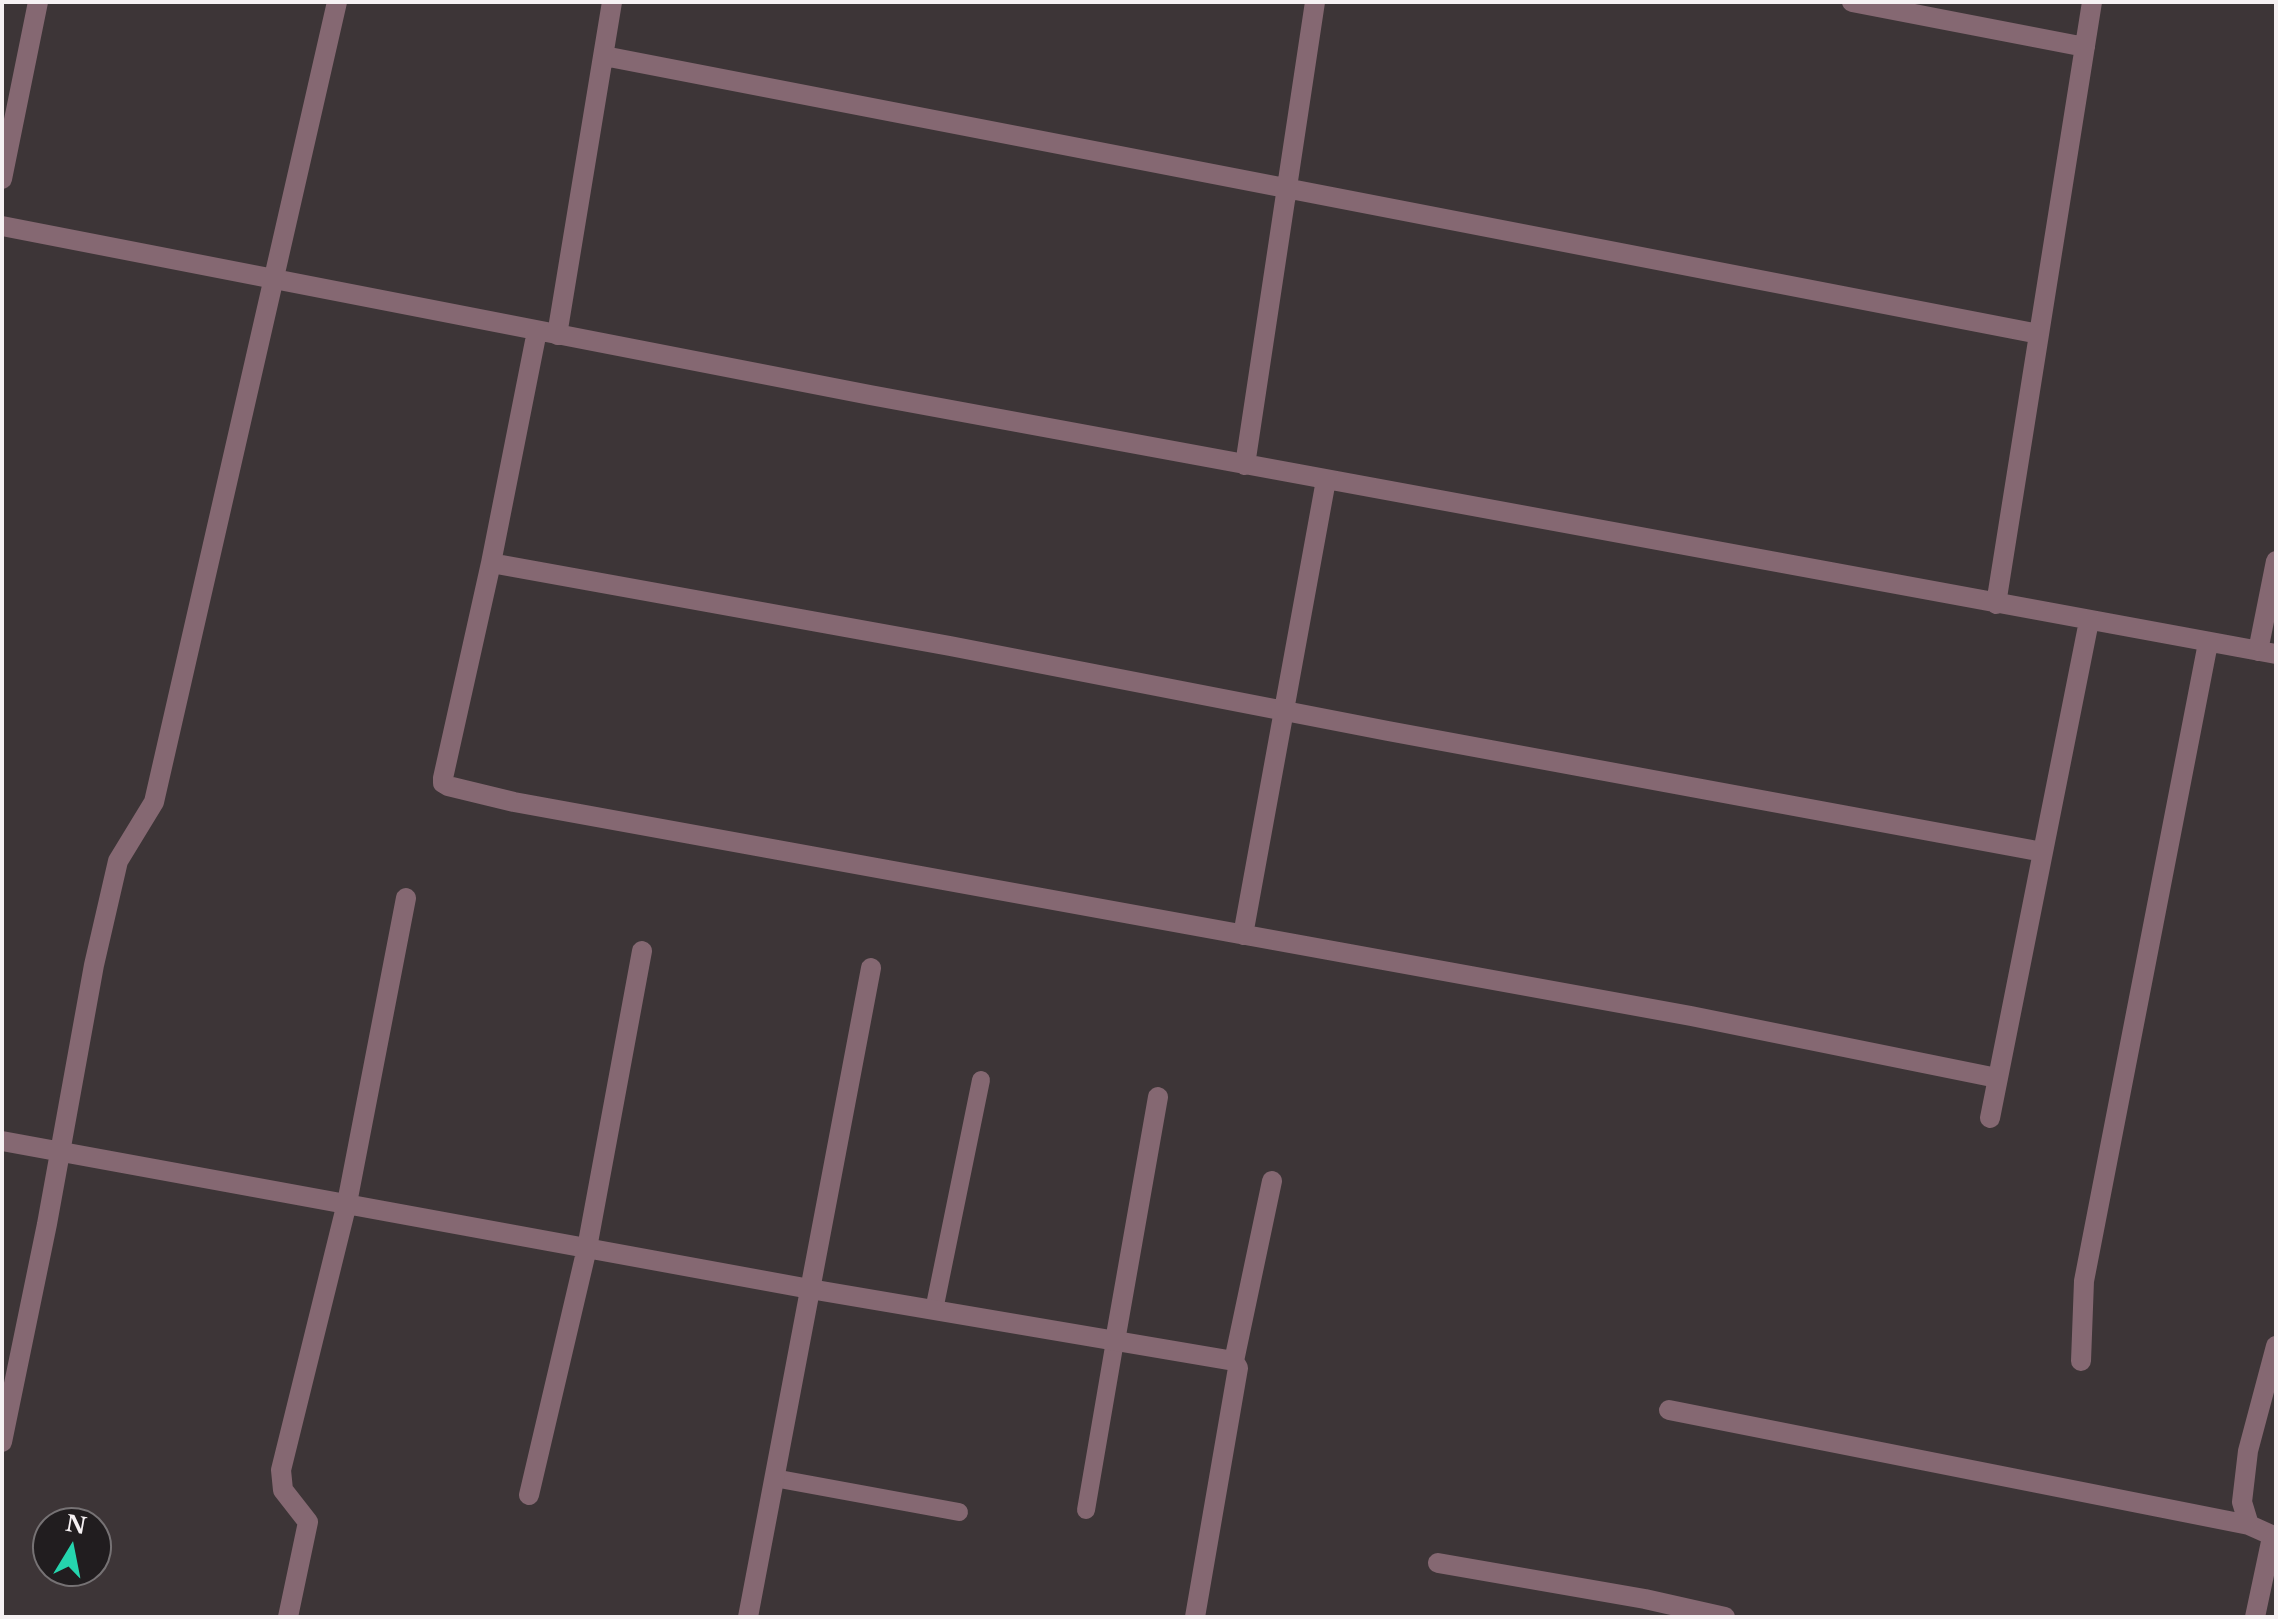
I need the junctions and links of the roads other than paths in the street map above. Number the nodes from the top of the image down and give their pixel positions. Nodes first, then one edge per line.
1 (38, 2) edge
2 (337, 2) edge
3 (612, 2) edge
4 (1315, 2) edge
5 (1852, 2) edge
6 (2092, 2) edge
7 (2085, 47) junction
8 (604, 56) junction
9 (2, 179) edge
10 (1287, 188) junction
11 (2, 226) edge
12 (275, 280) junction
13 (537, 331) junction
14 (2039, 334) junction
15 (557, 335) junction
16 (1245, 465) junction
17 (1326, 480) junction
18 (2276, 561) edge
19 (491, 563) junction
20 (1996, 604) junction
21 (2089, 621) junction
22 (2208, 643) junction
23 (2267, 653) edge
24 (1284, 711) junction
25 (2043, 852) junction
26 (406, 898) dead end
27 (1243, 935) junction
28 (642, 951) dead end
29 (871, 968) dead end
30 (1997, 1078) junction
31 (981, 1080) dead end
32 (1158, 1097) dead end
33 (1990, 1118) dead end
34 (2, 1141) edge
35 (60, 1152) junction
36 (1272, 1181) dead end
37 (347, 1203) junction
38 (587, 1248) junction
39 (810, 1289) junction
40 (934, 1310) junction
41 (1115, 1341) junction
42 (2276, 1346) edge
43 (1234, 1361) junction
44 (2081, 1361) dead end
45 (1669, 1410) dead end
46 (2, 1442) edge
47 (774, 1478) junction
48 (529, 1495) dead end
49 (1086, 1510) dead end
50 (959, 1512) dead end
51 (2249, 1525) junction
52 (2274, 1537) edge
53 (1438, 1563) dead end
54 (288, 1617) edge
55 (748, 1617) edge
56 (1195, 1617) edge
57 (1725, 1617) edge
58 (2255, 1617) edge

1 - 9 street
2 - 12 street
3 - 8 street
4 - 10 street
5 - 7 street
6 - 7 street
7 - 14 street
8 - 10 street
8 - 15 street
10 - 14 street
10 - 16 street
11 - 12 street
12 - 13 street
12 - 35 street
13 - 15 street
13 - 19 street
14 - 20 street
15 - 16 street
16 - 17 street
17 - 20 street
17 - 24 street
18 - 23 street
19 - 24 street
19 - 27 street
20 - 21 street
21 - 22 street
21 - 25 street
22 - 23 street
22 - 44 street
24 - 25 street
24 - 27 street
25 - 30 street
26 - 37 street
27 - 30 street
28 - 38 street
29 - 39 street
30 - 33 street
31 - 40 lane
32 - 41 street
34 - 35 street
35 - 37 street
35 - 46 street
36 - 43 street
37 - 38 street
37 - 54 street
38 - 39 street
38 - 48 street
39 - 40 street
39 - 47 street
40 - 41 street
41 - 43 street
41 - 49 lane
42 - 51 street
43 - 56 street
45 - 51 street
47 - 50 lane
47 - 55 street
51 - 52 street
52 - 58 street
53 - 57 street

